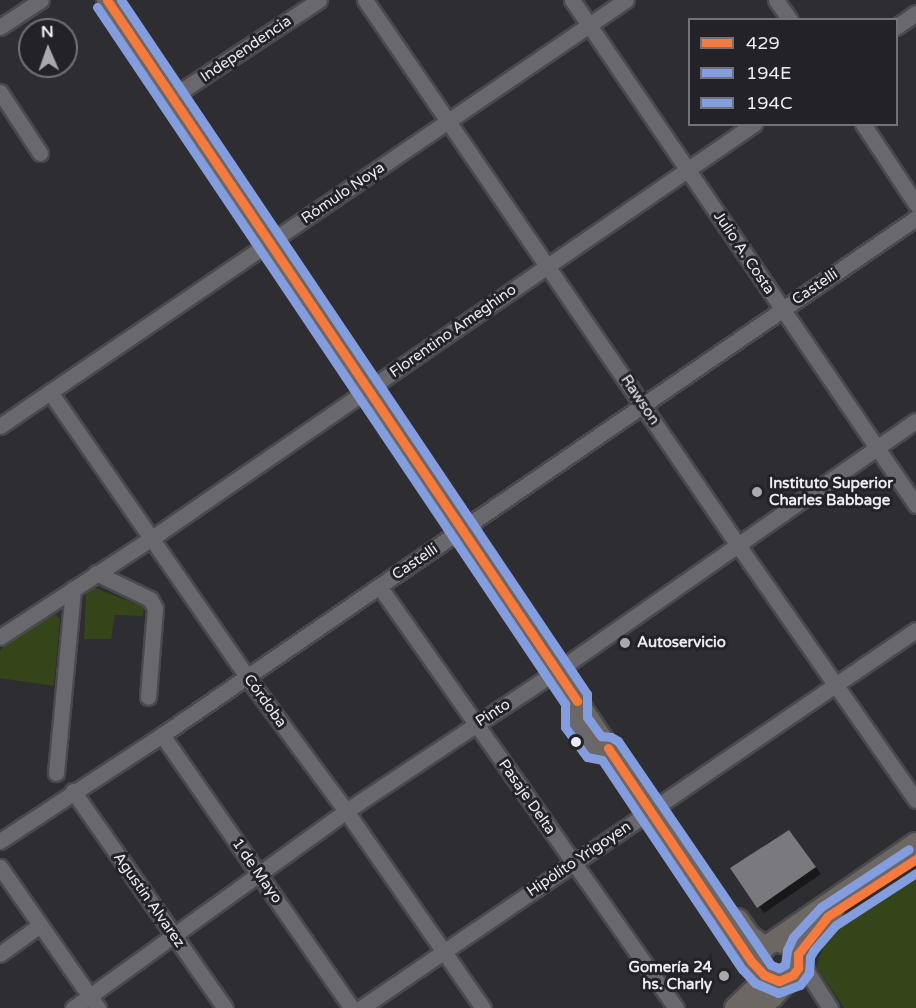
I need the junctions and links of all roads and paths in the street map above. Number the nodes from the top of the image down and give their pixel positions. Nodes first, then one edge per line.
1 (41, 0) edge
2 (107, 0) edge
3 (123, 0) edge
4 (319, 0) edge
5 (365, 0) edge
6 (572, 0) edge
7 (626, 0) edge
8 (776, 0) edge
9 (916, 13) edge
10 (789, 18) edge
11 (589, 25) junction
12 (898, 26) edge
13 (0, 27) edge
14 (0, 92) edge
15 (178, 94) junction
16 (447, 122) junction
17 (751, 126) edge
18 (863, 126) edge
19 (40, 153) dead end
20 (688, 170) junction
21 (916, 204) edge
22 (916, 218) edge
23 (275, 239) junction
24 (548, 267) junction
25 (783, 309) junction
26 (373, 386) junction
27 (50, 392) junction
28 (644, 404) junction
29 (916, 421) edge
30 (0, 426) edge
31 (877, 448) junction
32 (916, 506) edge
33 (467, 526) junction
34 (152, 538) junction
35 (738, 545) junction
36 (96, 573) junction
37 (380, 585) junction
38 (73, 588) junction
39 (916, 630) edge
40 (0, 637) edge
41 (562, 667) junction
42 (247, 677) junction
43 (836, 686) junction
44 (148, 698) dead end
45 (476, 724) junction
46 (162, 735) junction
47 (56, 773) dead end
48 (73, 791) junction
49 (916, 800) edge
50 (656, 807) junction
51 (346, 812) junction
52 (0, 841) edge
53 (916, 843) edge
54 (916, 859) edge
55 (573, 862) junction
56 (0, 867) edge
57 (259, 875) junction
58 (40, 926) junction
59 (173, 935) junction
60 (769, 944) junction
61 (443, 951) junction
62 (0, 954) edge
63 (797, 963) junction
64 (762, 971) junction
65 (94, 1002) edge
66 (73, 1008) edge
67 (225, 1008) edge
68 (352, 1008) edge
69 (361, 1008) edge
70 (483, 1008) edge
71 (676, 1008) edge
72 (735, 1008) edge
73 (758, 1008) edge
74 (830, 1008) edge

1 - 13 street
2 - 15 main road
3 - 15 main road
4 - 15 street, Independencia
5 - 16 street, Rawson
6 - 11 street, Julio A. Costa
7 - 11 street, Rómulo Noya
8 - 10 street
9 - 12 street
11 - 16 street, Rómulo Noya
11 - 20 street, Julio A. Costa
14 - 19 street
15 - 23 main road
16 - 23 street, Rómulo Noya
16 - 24 street, Rawson
17 - 20 street, Florentino Ameghino
18 - 21 street
20 - 24 street, Florentino Ameghino
20 - 25 street, Julio A. Costa
22 - 25 street, Castelli
23 - 26 main road
23 - 27 street, Rómulo Noya
24 - 26 street, Florentino Ameghino
24 - 28 street, Rawson
25 - 28 street, Castelli
25 - 31 street, Julio A. Costa
26 - 33 main road
26 - 34 street, Florentino Ameghino
27 - 30 street, Rómulo Noya
27 - 34 street, Córdoba
28 - 33 street, Castelli
28 - 35 street, Rawson
29 - 31 street, Pinto
31 - 32 street, Julio A. Costa
31 - 35 street, Pinto
33 - 37 street, Castelli
33 - 41 main road
34 - 36 street, Florentino Ameghino
34 - 42 street, Córdoba
35 - 41 street, Pinto
35 - 43 street, Rawson
36 - 38 street, Florentino Ameghino
36 - 44 street
37 - 42 street, Castelli
37 - 45 street, Pasaje Delta
38 - 40 street, Florentino Ameghino
38 - 47 street
39 - 43 street, Hipólito Yrigoyen
41 - 45 street, Pinto
41 - 50 main road
41 - 50 main road
42 - 46 street, Castelli
42 - 51 street, Córdoba
43 - 49 street, Rawson
43 - 50 street, Hipólito Yrigoyen
45 - 51 street, Pinto
45 - 55 street, Pasaje Delta
46 - 48 street, Castelli
46 - 57 street, 1 de Mayo
48 - 52 street, Castelli
48 - 59 street, Agustín Alvarez
50 - 55 street, Hipólito Yrigoyen
50 - 60 main road
50 - 64 main road
51 - 57 street, Pinto
51 - 61 street, Córdoba
53 - 60 main road
54 - 63 main road
55 - 61 street, Hipólito Yrigoyen
55 - 71 street, Pasaje Delta
56 - 58 street
57 - 59 street, Pinto
57 - 68 street, 1 de Mayo
58 - 62 street
58 - 65 street
59 - 65 street, Pinto
59 - 67 street, Agustín Alvarez
60 - 63 main road
60 - 64 main road
61 - 69 street, Hipólito Yrigoyen
61 - 70 street, Córdoba
63 - 64 main road
63 - 73 main road
63 - 74 street
64 - 72 main road
65 - 66 street, Pinto

